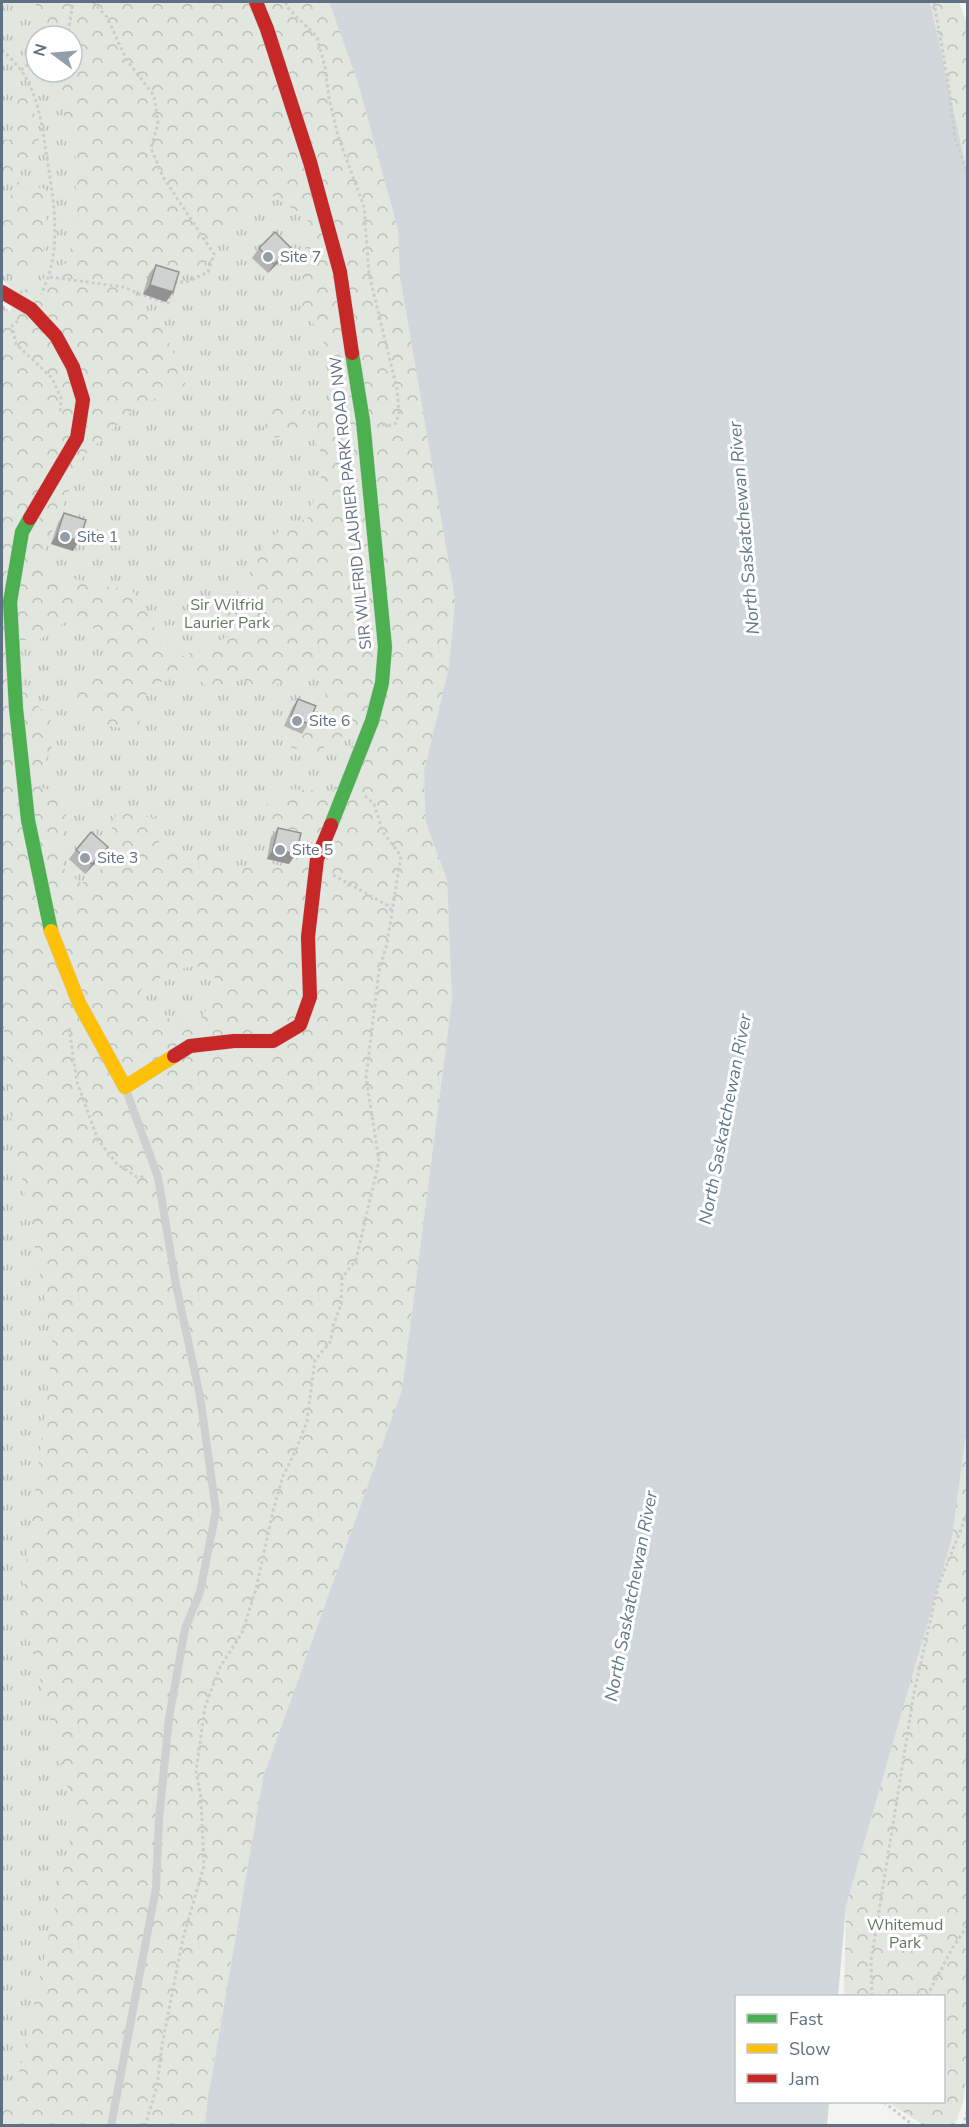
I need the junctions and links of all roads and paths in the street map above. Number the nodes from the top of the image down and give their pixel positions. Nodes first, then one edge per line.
1 (73, 2) edge
2 (93, 2) edge
3 (256, 2) edge
4 (934, 2) edge
5 (70, 24) edge
6 (2, 50) edge
7 (24, 68) edge
8 (21, 70) junction
9 (968, 175) edge
10 (50, 277) junction
11 (2, 292) edge
12 (31, 309) junction
13 (60, 418) dead end
14 (360, 792) dead end
15 (317, 859) junction
16 (392, 911) junction
17 (125, 1087) junction
18 (968, 1512) edge
19 (968, 1925) edge
20 (872, 1995) edge
21 (928, 1995) edge
22 (886, 2103) edge
23 (892, 2103) edge
24 (892, 2107) junction
25 (968, 2110) edge
26 (111, 2126) edge
27 (145, 2126) edge
28 (914, 2126) edge
29 (963, 2126) edge

1 - 5 path
2 - 10 path
3 - 15 street, SIR WILFRID LAURIER PARK ROAD NW
4 - 9 path
6 - 8 path
7 - 8 path
8 - 10 path
10 - 12 path
11 - 12 street
12 - 13 path
12 - 17 street
14 - 16 path
15 - 16 path
15 - 17 street, SIR WILFRID LAURIER PARK ROAD NW
16 - 27 path
17 - 26 lane
18 - 20 path
19 - 21 path
22 - 24 path
23 - 24 path
24 - 28 path
25 - 29 path

